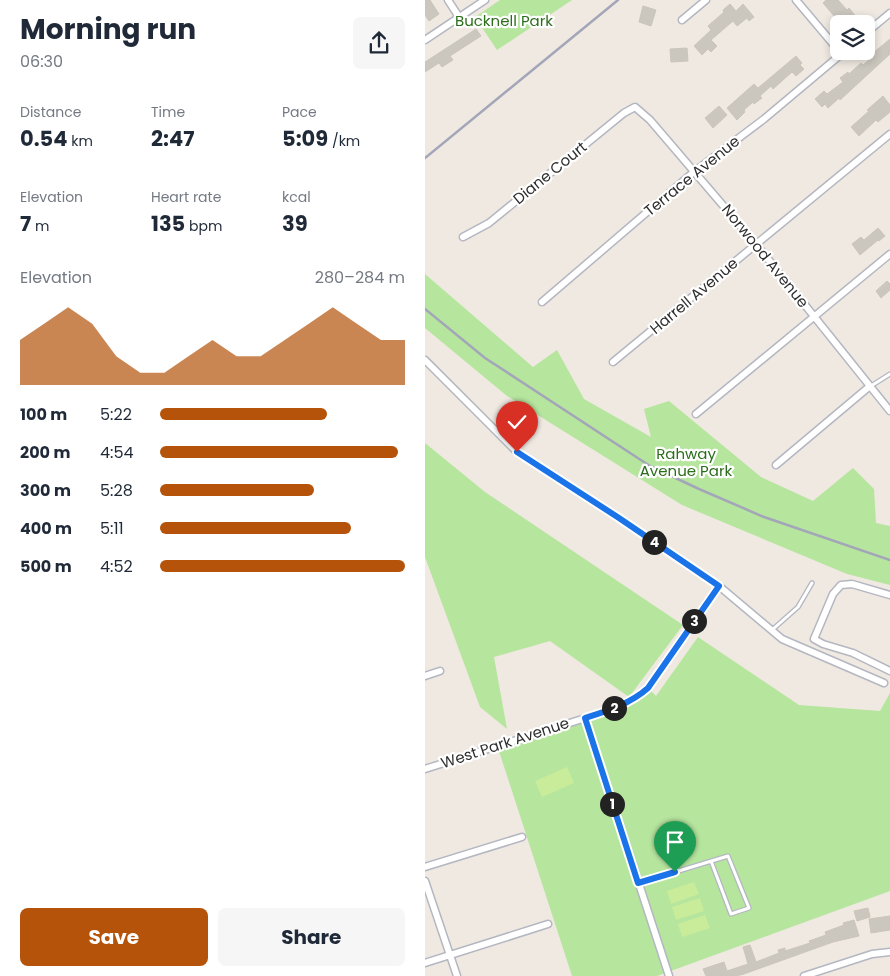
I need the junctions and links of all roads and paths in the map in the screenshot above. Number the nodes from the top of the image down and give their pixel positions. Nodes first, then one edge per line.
1 (448, 0) edge
2 (485, 0) edge
3 (706, 0) edge
4 (796, 0) edge
5 (890, 13) edge
6 (459, 18) junction
7 (682, 20) dead end
8 (875, 26) edge
9 (830, 39) edge
10 (425, 40) edge
11 (832, 60) edge
12 (635, 107) joint
13 (890, 134) edge
14 (695, 171) junction
15 (463, 237) dead end
16 (756, 244) junction
17 (890, 254) edge
18 (541, 302) dead end
19 (815, 316) junction
20 (425, 360) edge
21 (613, 362) dead end
22 (890, 374) edge
23 (870, 386) junction
24 (890, 411) edge
25 (696, 414) dead end
26 (776, 465) dead end
27 (811, 583) dead end
28 (719, 586) junction
29 (890, 595) edge
30 (771, 630) junction
31 (440, 671) dead end
32 (890, 671) edge
33 (425, 676) edge
34 (884, 682) dead end
35 (585, 718) junction
36 (425, 769) edge
37 (522, 837) dead end
38 (711, 861) junction
39 (425, 867) edge
40 (425, 881) edge
41 (638, 883) junction
42 (548, 924) dead end
43 (890, 952) edge
44 (450, 954) junction
45 (425, 962) edge
46 (457, 976) edge
47 (669, 976) edge
48 (804, 976) edge

1 - 6 street
2 - 6 street
3 - 7 street
4 - 9 street
5 - 8 street
6 - 10 street
11 - 14 street, Terrace Avenue
12 - 14 street, Norwood Avenue
12 - 15 street, Diane Court
13 - 16 street, Harrell Avenue
14 - 16 street, Norwood Avenue
14 - 18 street, Terrace Avenue
16 - 19 street, Norwood Avenue
16 - 21 street, Harrell Avenue
17 - 19 street
19 - 23 street, Norwood Avenue
19 - 25 street
20 - 28 street
22 - 23 lane
23 - 24 street, Norwood Avenue
23 - 26 street
27 - 30 lane
28 - 30 street
28 - 35 street, West Park Avenue
29 - 32 street
30 - 34 street
31 - 33 street
35 - 36 street, West Park Avenue
35 - 41 street
37 - 39 street
38 - 38 lane
38 - 41 lane
40 - 44 street
41 - 47 street
42 - 44 street
43 - 48 street
44 - 45 street
44 - 46 street

